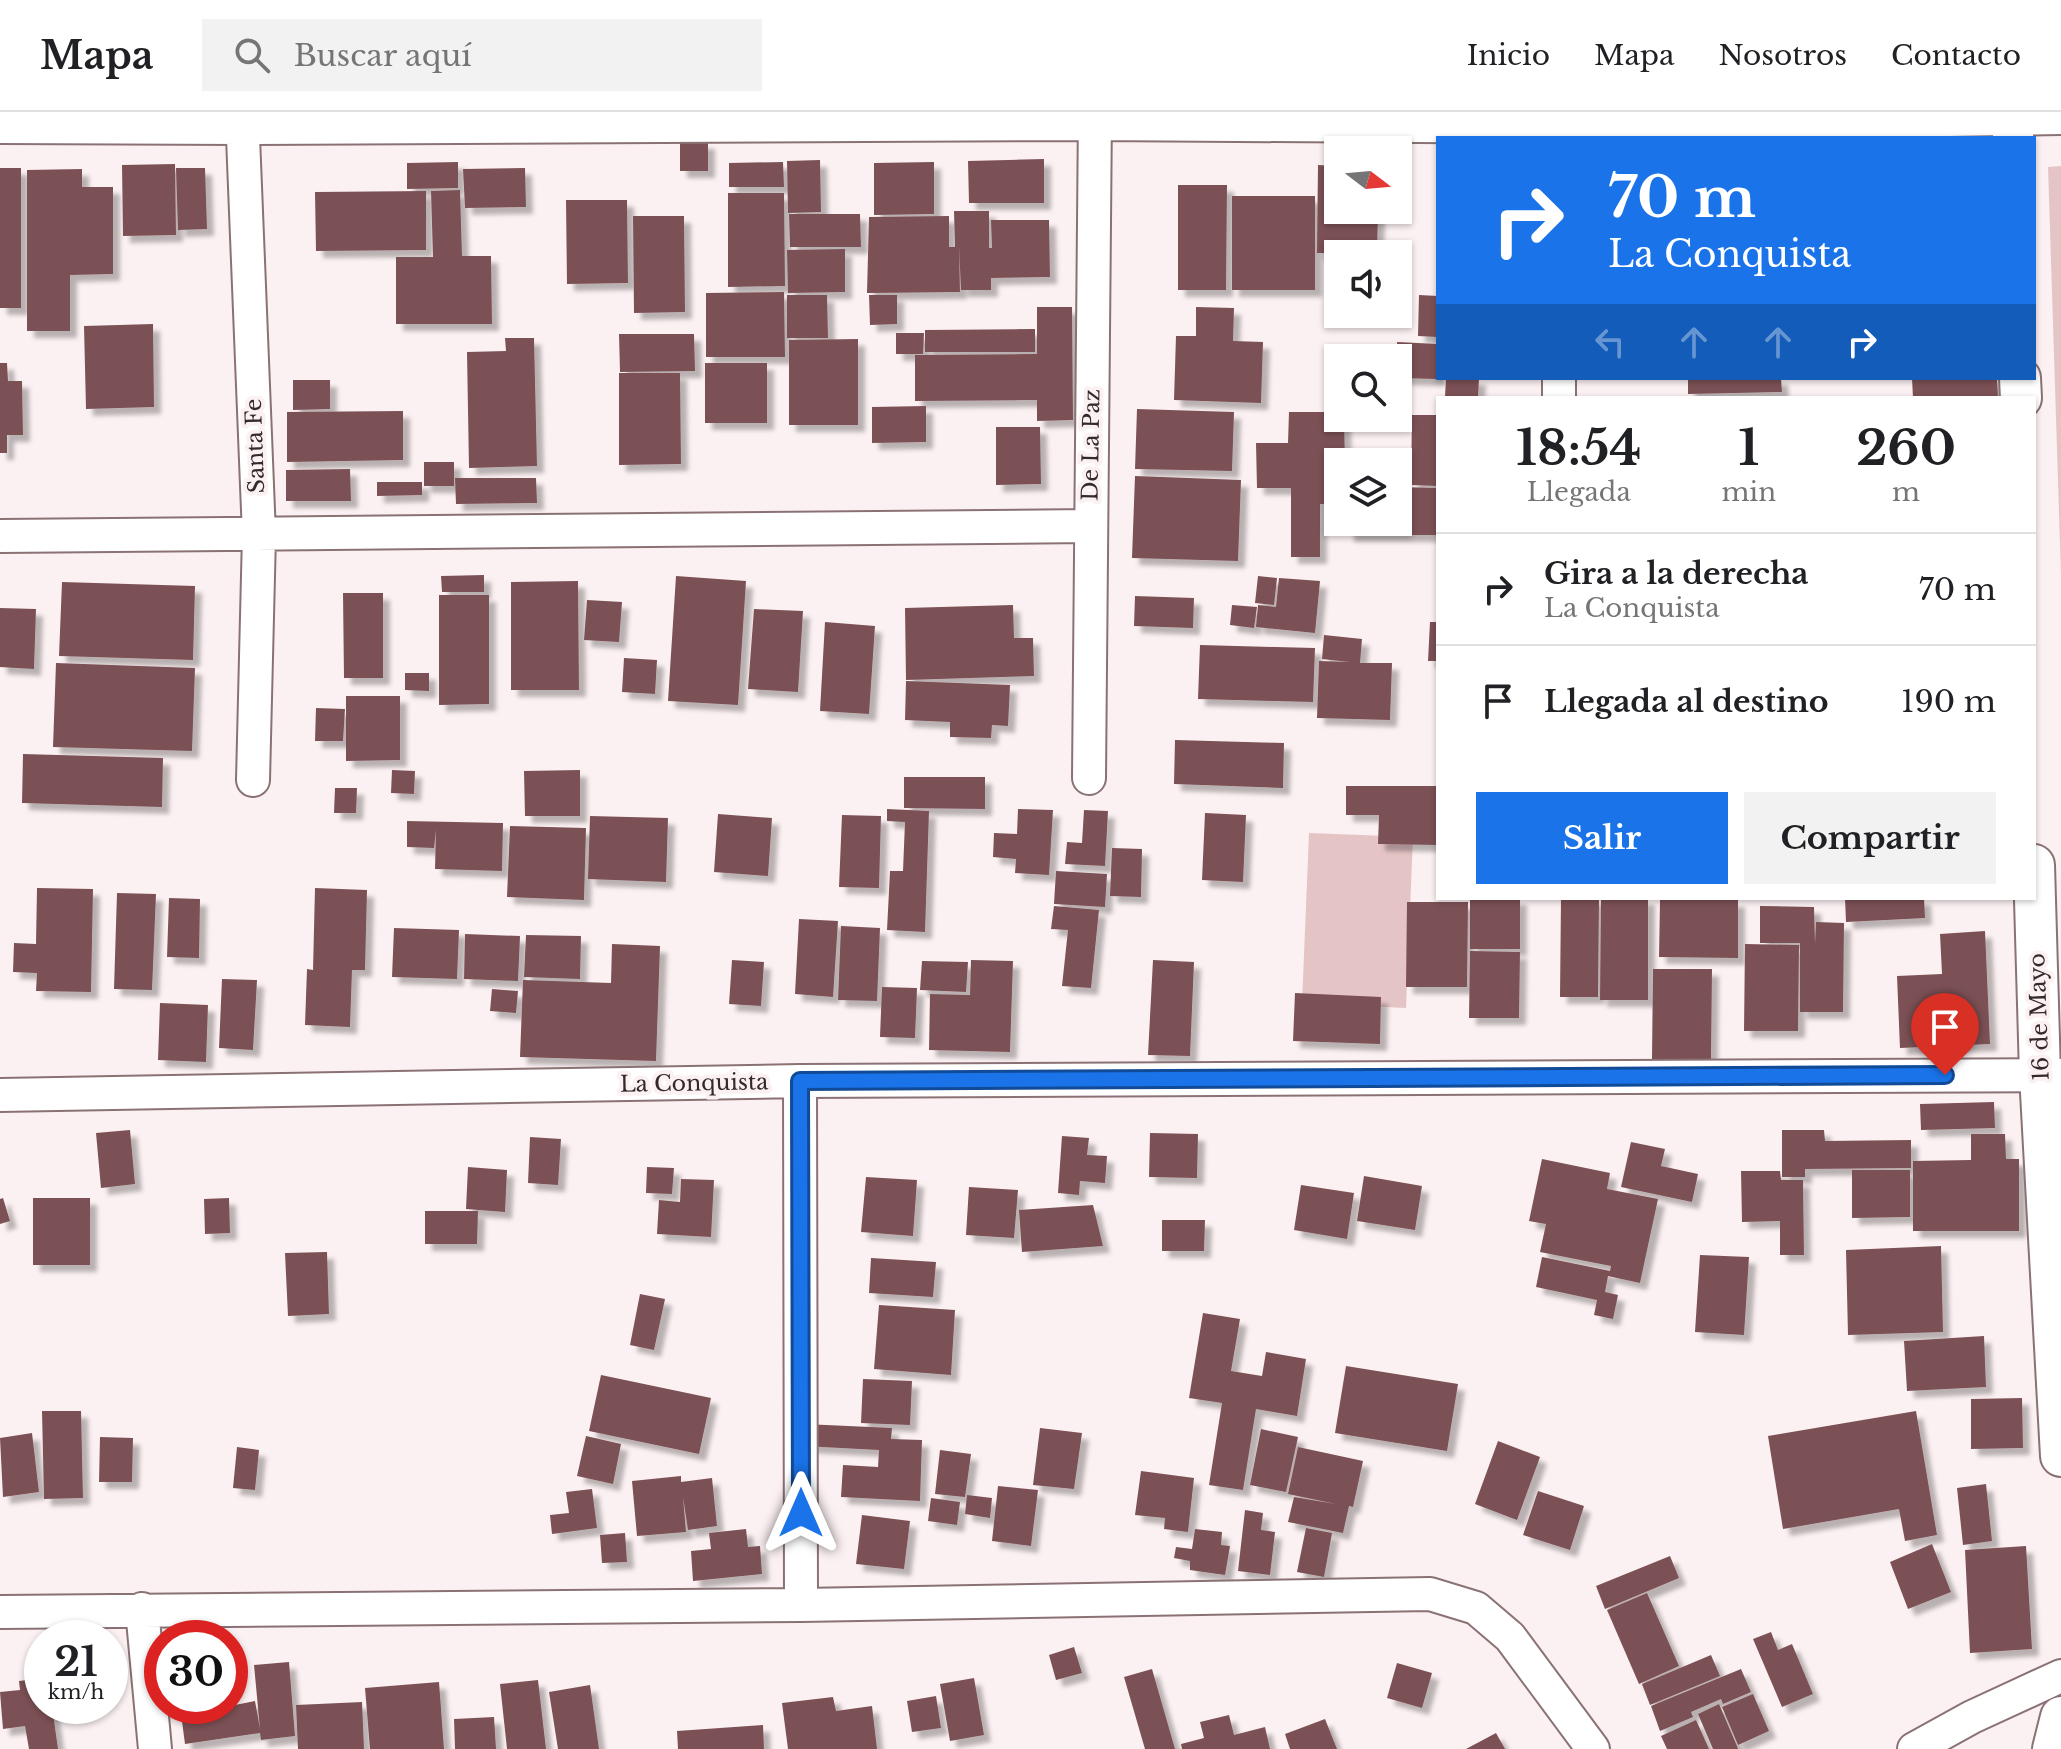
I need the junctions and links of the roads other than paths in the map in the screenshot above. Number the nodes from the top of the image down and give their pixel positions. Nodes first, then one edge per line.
1 (1096, 118) edge
2 (2061, 118) edge
3 (241, 120) edge
4 (2013, 122) edge
5 (1560, 126) edge
6 (0, 127) edge
7 (1090, 526) junction
8 (259, 535) junction
9 (0, 536) edge
10 (1089, 778) dead end
11 (253, 780) dead end
12 (2036, 891) edge
13 (2050, 1074) edge
14 (800, 1081) junction
15 (0, 1095) edge
16 (2061, 1456) edge
17 (801, 1605) junction
18 (142, 1609) junction
19 (0, 1612) edge
20 (2061, 1676) edge
21 (2061, 1717) edge
22 (155, 1749) edge
23 (1593, 1749) edge
24 (1914, 1749) edge
25 (2053, 1749) edge

1 - 3 street
1 - 5 street
1 - 7 street, De La Paz
2 - 4 street
3 - 6 street
3 - 8 street, Santa Fe
4 - 5 street
7 - 8 street
7 - 10 street, De La Paz
8 - 9 street
8 - 11 street, Santa Fe
12 - 13 street, 16 de Mayo
13 - 14 street, La Conquista
13 - 16 street, 16 de Mayo
14 - 15 street, La Conquista
14 - 17 street
17 - 18 street
17 - 23 street
18 - 19 street
18 - 22 street
20 - 24 street
21 - 25 street

